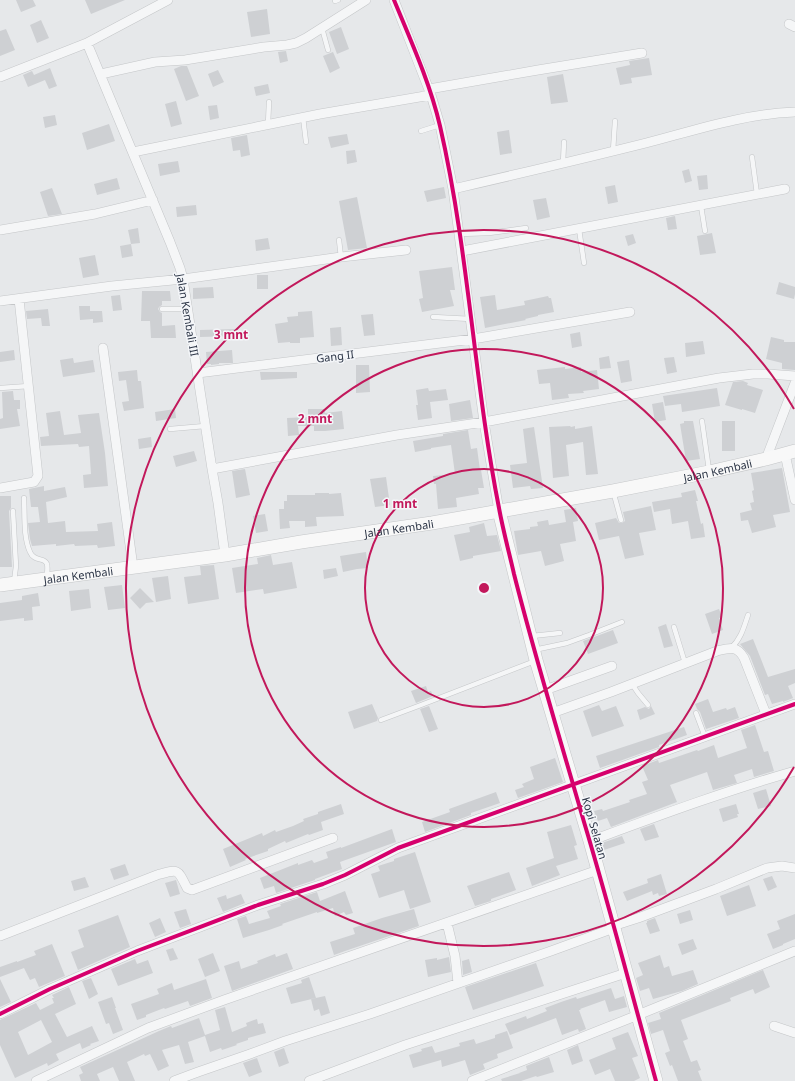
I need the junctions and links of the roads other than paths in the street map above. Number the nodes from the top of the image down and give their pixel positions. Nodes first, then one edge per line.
1 (168, 0) edge
2 (366, 0) edge
3 (394, 0) edge
4 (322, 28) junction
5 (87, 43) junction
6 (328, 50) dead end
7 (642, 53) dead end
8 (101, 74) junction
9 (0, 77) edge
10 (430, 92) junction
11 (269, 102) dead end
12 (795, 112) edge
13 (303, 117) junction
14 (616, 121) dead end
15 (268, 124) junction
16 (440, 124) junction
17 (421, 131) dead end
18 (306, 142) dead end
19 (564, 142) dead end
20 (613, 151) junction
21 (133, 152) junction
22 (752, 157) dead end
23 (563, 163) junction
24 (453, 189) junction
25 (785, 189) dead end
26 (757, 194) junction
27 (153, 200) junction
28 (701, 206) junction
29 (526, 228) dead end
30 (579, 229) junction
31 (0, 230) edge
32 (705, 231) dead end
33 (460, 234) junction
34 (339, 240) dead end
35 (406, 250) dead end
36 (462, 251) junction
37 (341, 257) junction
38 (584, 263) dead end
39 (183, 279) junction
40 (19, 299) junction
41 (0, 301) edge
42 (162, 309) dead end
43 (188, 309) junction
44 (630, 312) dead end
45 (433, 317) dead end
46 (471, 319) junction
47 (473, 339) junction
48 (103, 348) dead end
49 (198, 373) junction
50 (795, 376) edge
51 (795, 383) edge
52 (28, 386) junction
53 (0, 388) edge
54 (702, 421) dead end
55 (484, 422) junction
56 (205, 426) junction
57 (170, 429) dead end
58 (790, 453) edge
59 (766, 459) junction
60 (212, 469) junction
61 (709, 472) junction
62 (0, 488) edge
63 (613, 491) junction
64 (24, 498) dead end
65 (795, 500) edge
66 (13, 511) dead end
67 (499, 511) junction
68 (621, 520) dead end
69 (225, 555) junction
70 (133, 567) junction
71 (47, 578) junction
72 (14, 584) junction
73 (0, 585) edge
74 (748, 615) dead end
75 (622, 622) dead end
76 (674, 627) dead end
77 (560, 633) dead end
78 (530, 636) junction
79 (731, 648) junction
80 (535, 655) junction
81 (685, 663) junction
82 (612, 666) dead end
83 (632, 684) junction
84 (545, 690) junction
85 (795, 704) edge
86 (648, 706) dead end
87 (552, 713) junction
88 (696, 713) dead end
89 (766, 714) junction
90 (381, 720) dead end
91 (705, 737) junction
92 (795, 771) edge
93 (573, 784) junction
94 (333, 838) dead end
95 (590, 841) junction
96 (795, 868) edge
97 (598, 870) junction
98 (448, 923) junction
99 (613, 927) junction
100 (0, 936) edge
101 (795, 952) edge
102 (626, 973) junction
103 (458, 983) junction
104 (0, 1014) edge
105 (638, 1015) junction
106 (774, 1026) dead end
107 (795, 1032) edge
108 (36, 1081) edge
109 (174, 1081) edge
110 (310, 1081) edge
111 (472, 1081) edge
112 (656, 1081) edge

1 - 5 street
2 - 4 street
3 - 10 street
4 - 6 lane
4 - 8 street
5 - 8 street, Jalan Kembali III
5 - 9 street
7 - 10 street
8 - 21 street, Jalan Kembali III
10 - 13 street
10 - 16 street
11 - 15 lane
12 - 20 street
13 - 15 street
13 - 18 lane
14 - 20 lane
15 - 21 street
16 - 17 lane
16 - 24 street
19 - 23 lane
20 - 23 street
21 - 27 street, Jalan Kembali III
22 - 26 lane
23 - 24 street
24 - 33 street
25 - 26 street
26 - 28 street
27 - 31 street
27 - 39 street, Jalan Kembali III
28 - 30 street
28 - 32 lane
29 - 33 lane
30 - 36 street
30 - 38 lane
33 - 36 street
34 - 37 lane
35 - 37 street
36 - 46 street
37 - 39 street
39 - 40 street
39 - 43 street, Jalan Kembali III
40 - 41 street
40 - 52 street
42 - 43 lane
43 - 49 street, Jalan Kembali III
44 - 47 street, Gang II
45 - 46 lane
46 - 47 street
47 - 49 street, Gang II
47 - 55 street
48 - 70 street
49 - 56 street, Jalan Kembali III
50 - 55 street
51 - 59 street
52 - 53 lane
52 - 62 street
54 - 61 lane
55 - 60 street
55 - 67 street
56 - 57 lane
56 - 60 street, Jalan Kembali III
58 - 59 street, Jalan Kembali
58 - 65 street
59 - 61 street, Jalan Kembali
60 - 69 street, Jalan Kembali III
61 - 63 street, Jalan Kembali
63 - 67 street, Jalan Kembali
63 - 68 lane
64 - 71 lane
66 - 72 lane
67 - 69 street, Jalan Kembali
67 - 78 street, Kopi Selatan
69 - 70 street, Jalan Kembali
70 - 71 street, Jalan Kembali
71 - 72 street, Jalan Kembali
72 - 73 street, Jalan Kembali
74 - 79 lane
75 - 80 lane
76 - 81 lane
77 - 78 lane
78 - 80 street, Kopi Selatan
79 - 81 street
79 - 89 street
80 - 84 street, Kopi Selatan
80 - 90 lane
81 - 83 street
82 - 84 street
83 - 86 lane
83 - 87 street
84 - 87 street, Kopi Selatan
85 - 89 street
87 - 93 street, Kopi Selatan
88 - 91 lane
89 - 91 street
91 - 93 street
92 - 95 street
93 - 95 street, Kopi Selatan
93 - 104 street
94 - 100 street
95 - 97 street, Kopi Selatan
96 - 99 street
97 - 98 street
97 - 99 street, Kopi Selatan
98 - 103 street
98 - 108 street
99 - 102 street, Kopi Selatan
99 - 103 street
101 - 105 street
102 - 105 street, Kopi Selatan
102 - 110 street
103 - 109 street
105 - 111 street
105 - 112 street, Kopi Selatan
106 - 107 street

